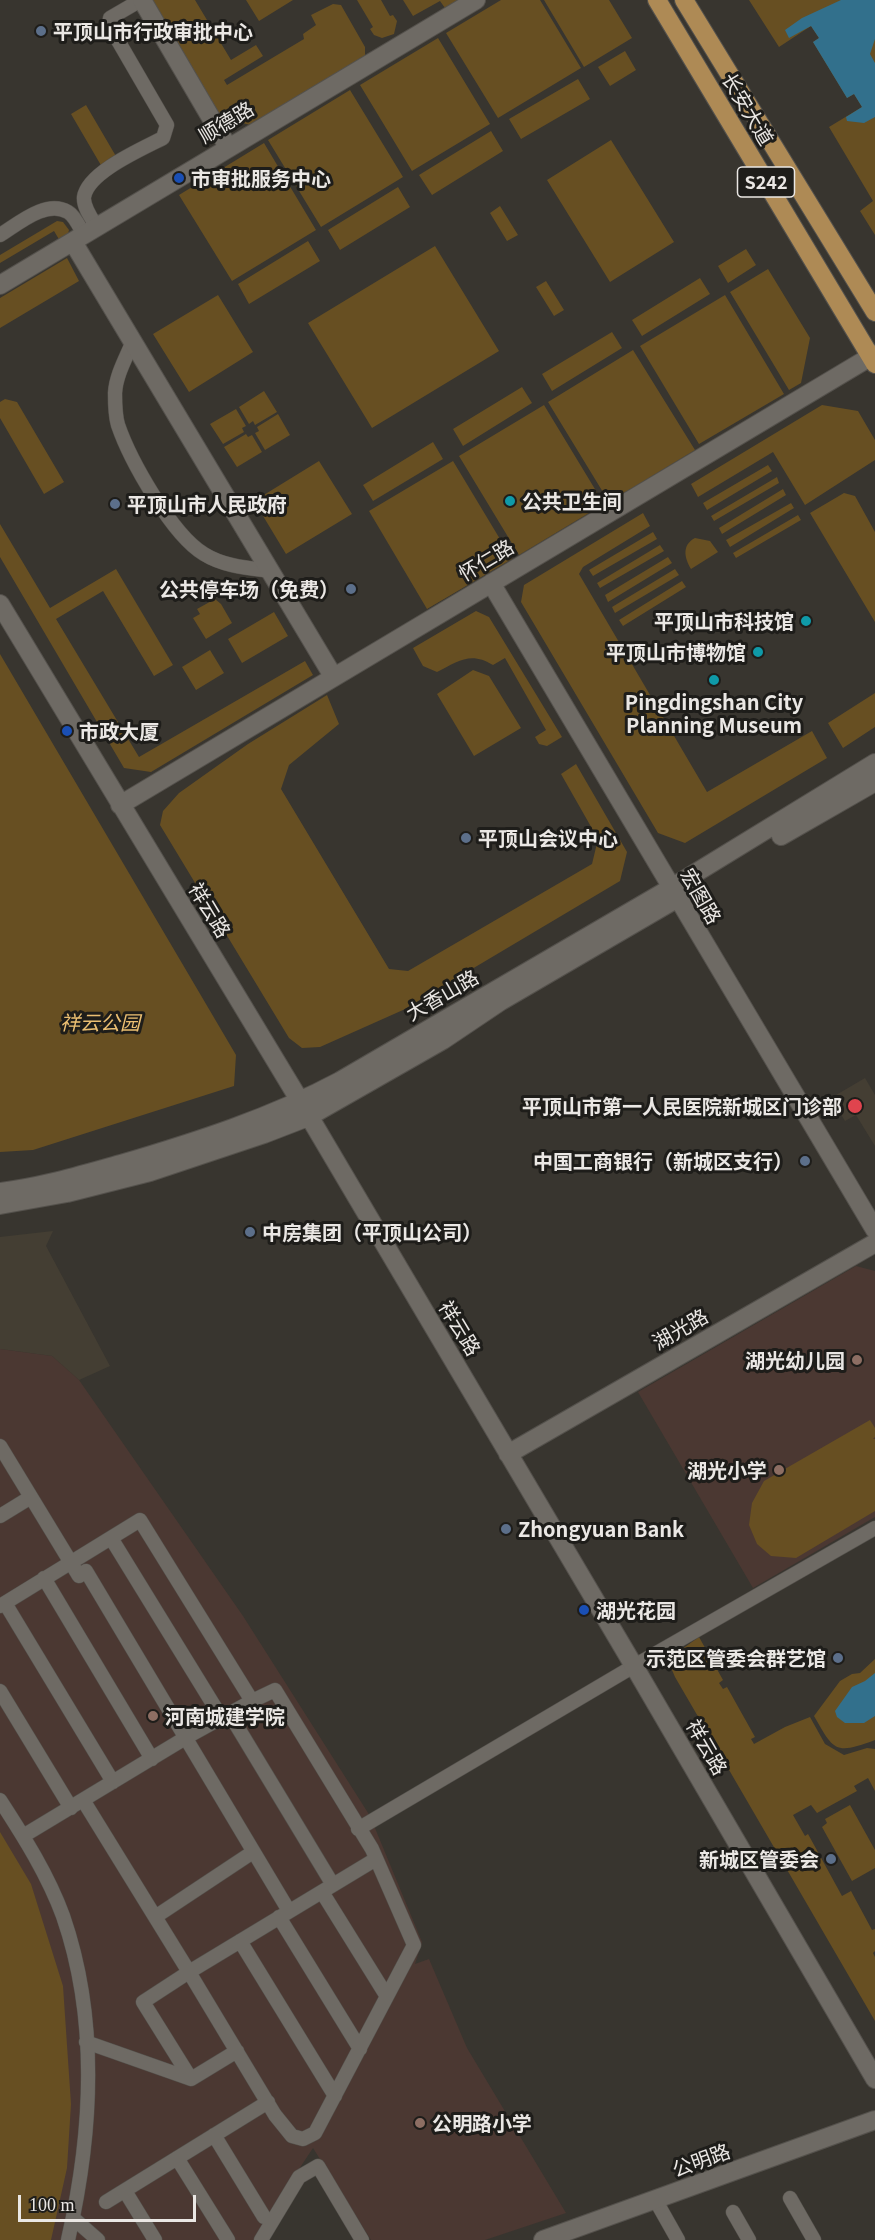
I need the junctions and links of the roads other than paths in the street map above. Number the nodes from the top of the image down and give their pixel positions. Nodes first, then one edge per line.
1 (141, 0) edge
2 (476, 0) edge
3 (657, 0) edge
4 (684, 0) edge
5 (228, 147) junction
6 (0, 235) edge
7 (85, 235) junction
8 (0, 285) edge
9 (875, 312) edge
10 (133, 341) junction
11 (874, 358) edge
12 (270, 571) junction
13 (490, 583) junction
14 (0, 604) edge
15 (333, 676) junction
16 (875, 763) edge
17 (875, 782) edge
18 (120, 805) junction
19 (674, 893) junction
20 (304, 1109) junction
21 (0, 1192) edge
22 (0, 1205) edge
23 (875, 1230) edge
24 (875, 1243) edge
25 (0, 1446) edge
26 (508, 1454) junction
27 (31, 1497) junction
28 (0, 1516) edge
29 (875, 1528) edge
30 (111, 1538) junction
31 (71, 1563) junction
32 (44, 1578) junction
33 (3, 1604) edge
34 (634, 1666) junction
35 (0, 1691) edge
36 (252, 1701) junction
37 (225, 1715) junction
38 (187, 1737) junction
39 (152, 1759) junction
40 (113, 1782) junction
41 (0, 1800) edge
42 (83, 1800) junction
43 (71, 1808) junction
44 (358, 1829) junction
45 (23, 1836) junction
46 (253, 1852) junction
47 (376, 1859) junction
48 (328, 1888) junction
49 (284, 1914) junction
50 (155, 1917) junction
51 (240, 1941) junction
52 (189, 1972) junction
53 (386, 1995) junction
54 (86, 2042) junction
55 (360, 2049) junction
56 (237, 2051) junction
57 (191, 2079) junction
58 (875, 2079) edge
59 (335, 2096) junction
60 (268, 2102) junction
61 (875, 2120) edge
62 (214, 2135) junction
63 (177, 2158) junction
64 (125, 2191) junction
65 (790, 2198) dead end
66 (656, 2201) junction
67 (106, 2202) dead end
68 (733, 2212) dead end
69 (264, 2217) dead end
70 (73, 2218) junction
71 (68, 2240) edge
72 (98, 2240) edge
73 (155, 2240) edge
74 (228, 2240) edge
75 (261, 2240) edge
76 (362, 2240) edge
77 (543, 2240) edge
78 (678, 2240) edge
79 (749, 2240) edge
80 (814, 2240) edge

1 - 5 street
1 - 7 street
2 - 5 street, 顺德路
3 - 11 main road, 长安大道 / S242
4 - 9 main road, 长安大道 / S242
5 - 7 street, 顺德路
6 - 7 street
7 - 8 street, 顺德路
7 - 10 street
10 - 12 street
10 - 12 street
11 - 13 street, 怀仁路
12 - 15 street
13 - 15 street, 怀仁路
13 - 19 street, 宏图路
14 - 18 street, 祥云路
15 - 18 street, 怀仁路
16 - 19 street, 大香山路
17 - 19 street, 大香山路
18 - 20 street, 祥云路
19 - 20 street, 大香山路
19 - 23 street, 宏图路
20 - 21 street, 大香山路
20 - 22 street, 大香山路
20 - 26 street, 祥云路
24 - 26 street, 湖光路
25 - 27 street
26 - 34 street, 祥云路
27 - 28 street
27 - 31 street
29 - 34 street
30 - 31 street
30 - 36 street
30 - 37 street
31 - 32 street
31 - 38 street
32 - 33 street
32 - 39 street
33 - 40 street
34 - 44 street
34 - 58 street, 祥云路
35 - 43 street
36 - 37 street
36 - 44 street
37 - 38 street
37 - 48 street
38 - 39 street
38 - 46 street
39 - 40 street
40 - 42 street
41 - 45 street
42 - 43 street
42 - 50 street
43 - 45 street
44 - 47 street
45 - 54 street
46 - 49 street
46 - 50 street
47 - 48 street
47 - 53 street
48 - 49 street
48 - 53 street
49 - 51 street
49 - 55 street
50 - 52 street
51 - 52 street
51 - 59 street
52 - 56 street
52 - 57 street
53 - 55 street
54 - 57 street
54 - 70 street
55 - 59 street
56 - 57 street
56 - 60 street
59 - 60 street
60 - 62 street
61 - 66 street, 公明路
62 - 63 street
62 - 69 street
63 - 64 street
63 - 74 street
64 - 67 street
64 - 73 street
65 - 80 street
66 - 77 street, 公明路
66 - 78 street
68 - 79 street
70 - 71 street
70 - 72 street
75 - 76 street

